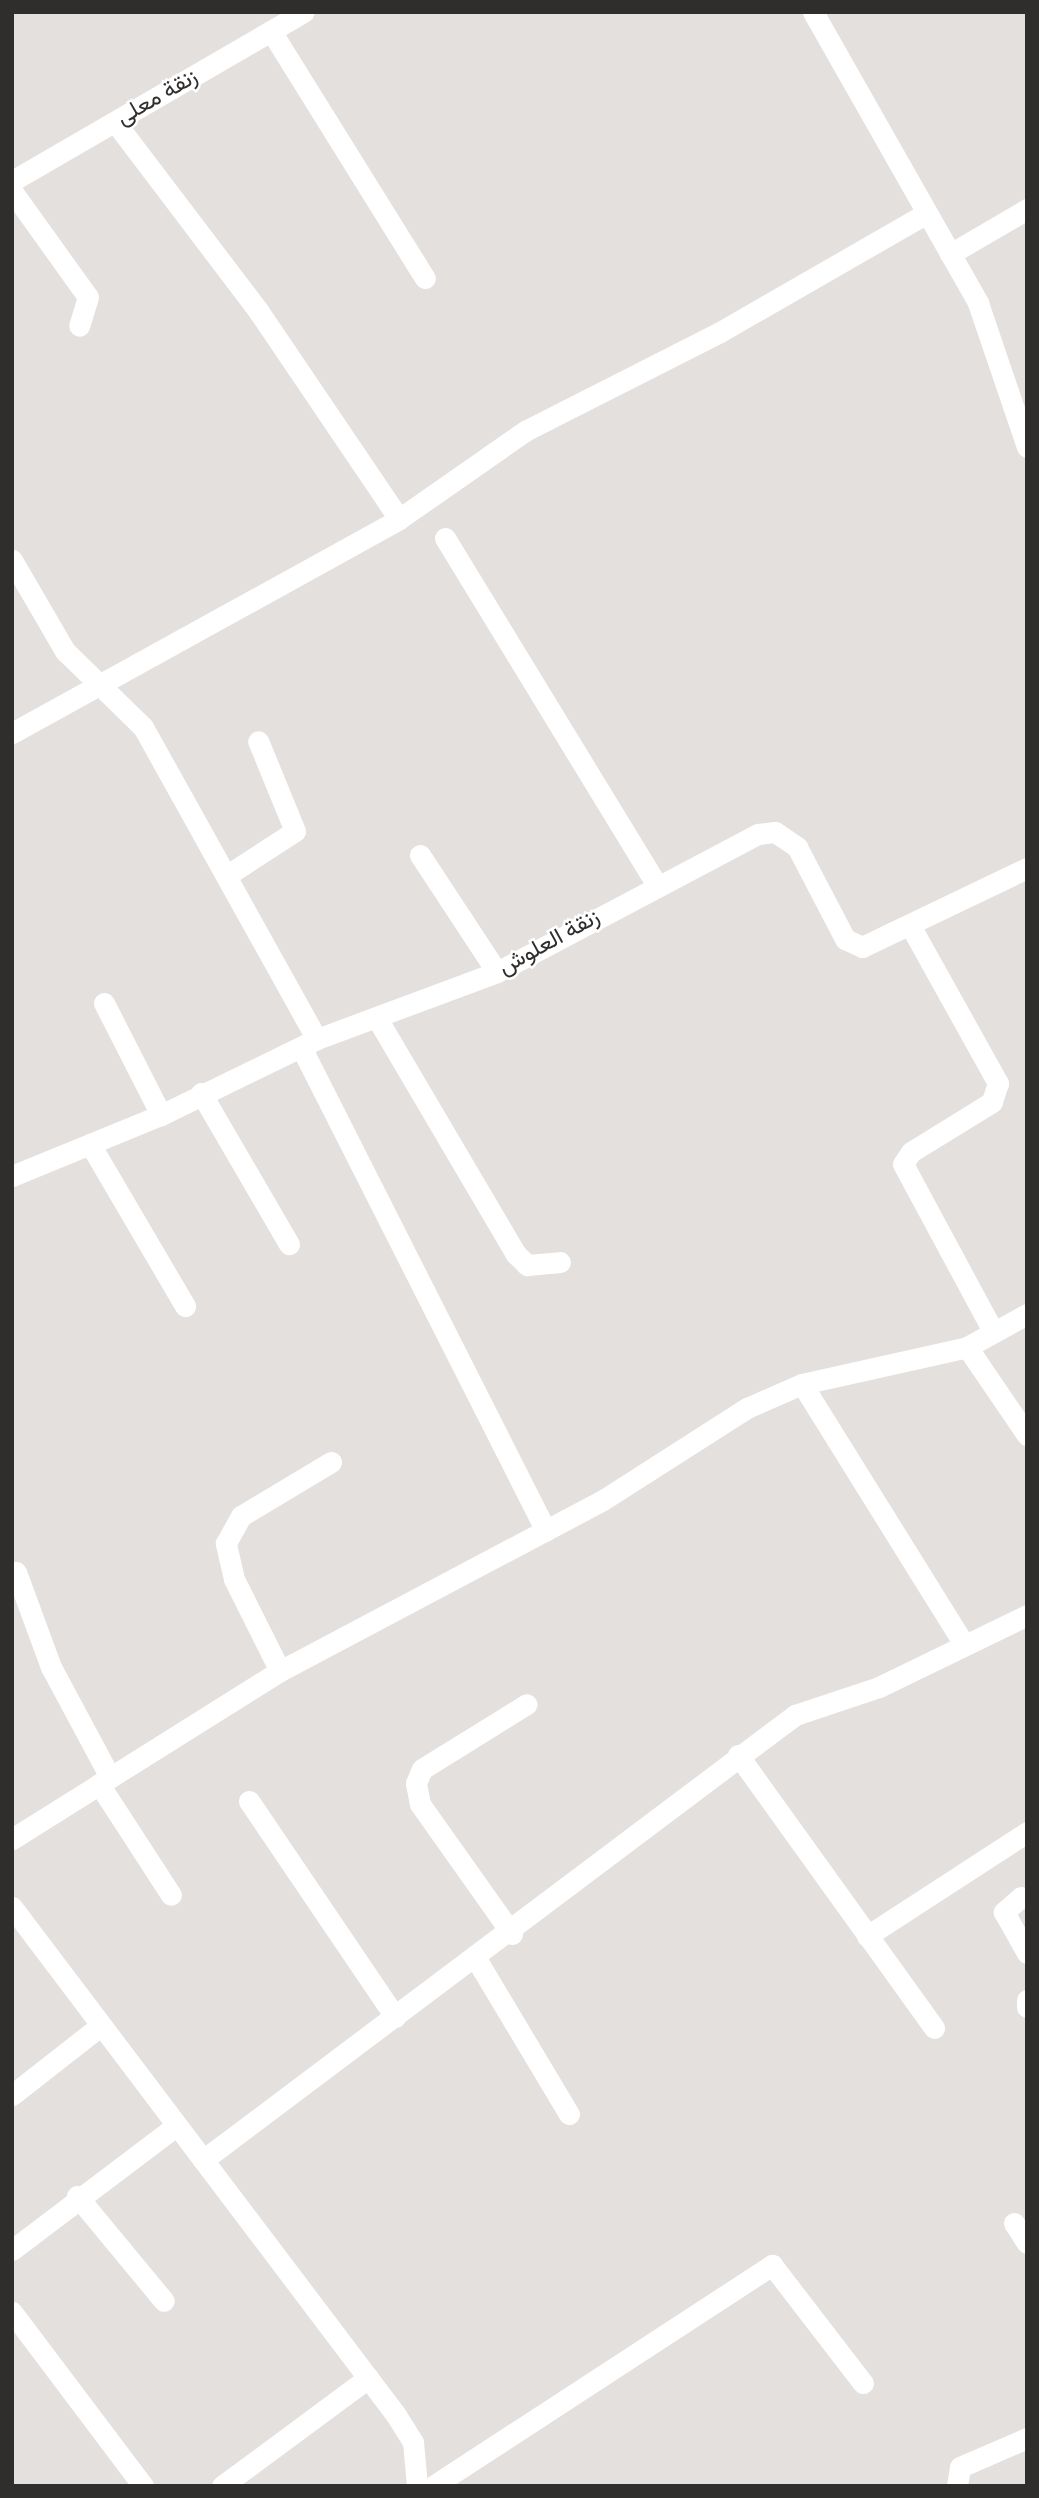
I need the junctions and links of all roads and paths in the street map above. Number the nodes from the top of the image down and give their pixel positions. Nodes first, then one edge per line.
1 (813, 12) edge
2 (300, 13) edge
3 (271, 31) junction
4 (115, 122) junction
5 (12, 181) edge
6 (12, 191) edge
7 (1027, 209) edge
8 (925, 214) junction
9 (950, 254) junction
10 (425, 278) dead end
11 (79, 326) dead end
12 (1026, 451) edge
13 (399, 519) junction
14 (445, 538) dead end
15 (12, 560) edge
16 (103, 686) junction
17 (12, 733) edge
18 (258, 741) dead end
19 (420, 855) dead end
20 (1027, 868) edge
21 (226, 876) junction
22 (656, 883) junction
23 (911, 927) junction
24 (497, 972) junction
25 (104, 1003) dead end
26 (378, 1020) junction
27 (309, 1043) junction
28 (201, 1093) junction
29 (161, 1115) junction
30 (90, 1144) junction
31 (12, 1176) edge
32 (289, 1244) dead end
33 (560, 1262) dead end
34 (185, 1306) dead end
35 (1027, 1314) edge
36 (993, 1331) junction
37 (967, 1347) junction
38 (802, 1384) junction
39 (1027, 1435) edge
40 (331, 1462) dead end
41 (546, 1531) junction
42 (16, 1572) dead end
43 (1027, 1615) edge
44 (964, 1644) junction
45 (280, 1671) junction
46 (527, 1704) dead end
47 (738, 1755) junction
48 (105, 1780) junction
49 (249, 1801) dead end
50 (1027, 1832) edge
51 (12, 1839) edge
52 (171, 1895) dead end
53 (1021, 1897) dead end
54 (12, 1907) edge
55 (512, 1934) junction
56 (867, 1936) junction
57 (1027, 1953) edge
58 (475, 1957) junction
59 (1027, 2000) edge
60 (1027, 2007) edge
61 (395, 2017) junction
62 (100, 2026) junction
63 (934, 2028) dead end
64 (12, 2095) edge
65 (569, 2114) dead end
66 (176, 2126) junction
67 (203, 2160) junction
68 (77, 2196) junction
69 (1014, 2223) dead end
70 (1027, 2244) edge
71 (12, 2250) edge
72 (164, 2301) dead end
73 (12, 2312) edge
74 (368, 2378) junction
75 (863, 2383) dead end
76 (1027, 2438) edge
77 (143, 2486) edge
78 (222, 2486) edge
79 (417, 2486) edge
80 (433, 2486) edge
81 (957, 2486) edge

1 - 8 street
2 - 3 street, زنقة معلى
3 - 4 street, زنقة معلى
3 - 10 street
4 - 5 street, زنقة معلى
4 - 13 street
6 - 11 street
7 - 9 street
8 - 9 street
8 - 13 street
9 - 12 street
13 - 16 street
14 - 22 street
15 - 16 street
16 - 17 street
16 - 21 street
18 - 21 street
19 - 24 street
20 - 23 street, زنقة العلوش
21 - 27 street
22 - 23 street, زنقة العلوش
22 - 24 street, زنقة العلوش
23 - 36 street
24 - 26 street, زنقة العلوش
25 - 29 street
26 - 27 street, زنقة العلوش
26 - 33 street
27 - 28 street, زنقة العلوش
27 - 41 street
28 - 29 street, زنقة العلوش
28 - 32 street
29 - 30 street, زنقة العلوش
30 - 31 street, زنقة العلوش
30 - 34 street
35 - 36 street
36 - 37 street
37 - 38 street
37 - 39 street
38 - 41 street
38 - 44 street
40 - 45 street
41 - 45 street
42 - 48 street
43 - 44 street
44 - 47 street
45 - 48 street
46 - 55 street
47 - 55 street
47 - 56 street
48 - 51 street
48 - 52 street
49 - 61 street
50 - 56 street
53 - 57 street
54 - 62 street
55 - 58 street
56 - 63 street
58 - 61 street
58 - 65 street
59 - 60 street
61 - 67 street
62 - 64 street
62 - 66 street
66 - 67 street
66 - 68 street
67 - 74 street
68 - 71 street
68 - 72 street
69 - 70 street
73 - 77 street
74 - 78 street
74 - 79 street
75 - 80 street
76 - 81 street

